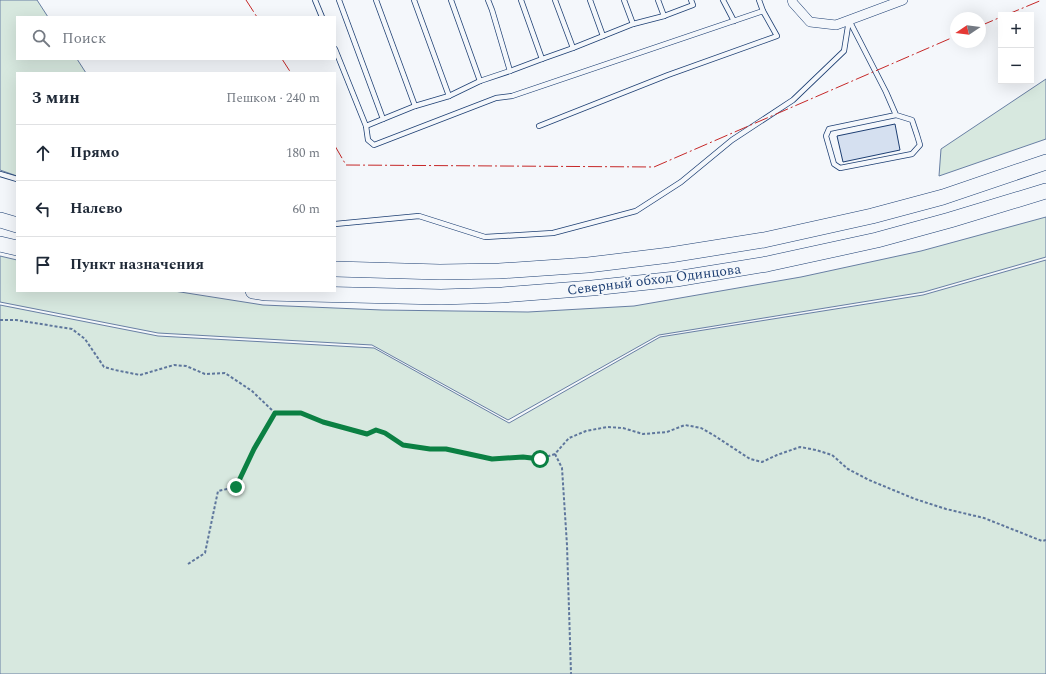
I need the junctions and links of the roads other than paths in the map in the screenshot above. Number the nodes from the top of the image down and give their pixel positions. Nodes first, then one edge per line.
1 (315, 0) edge
2 (339, 0) edge
3 (376, 0) edge
4 (414, 0) edge
5 (451, 0) edge
6 (488, 0) edge
7 (521, 0) edge
8 (556, 0) edge
9 (590, 0) edge
10 (624, 0) edge
11 (658, 0) edge
12 (691, 0) edge
13 (723, 0) edge
14 (759, 0) edge
15 (903, 0) edge
16 (792, 1) edge
17 (763, 11) junction
18 (322, 16) edge
19 (664, 16) junction
20 (849, 20) junction
21 (734, 21) junction
22 (633, 24) junction
23 (603, 36) junction
24 (573, 48) junction
25 (336, 51) edge
26 (542, 59) junction
27 (510, 71) junction
28 (480, 82) junction
29 (449, 96) junction
30 (415, 106) junction
31 (896, 115) junction
32 (383, 119) junction
33 (366, 126) junction
34 (539, 126) dead end
35 (1046, 162) edge
36 (0, 174) edge
37 (16, 179) edge
38 (1046, 191) edge
39 (0, 220) edge
40 (336, 224) edge
41 (16, 225) edge
42 (0, 244) edge
43 (16, 248) edge
44 (336, 269) edge
45 (260, 292) edge

1 - 18 lane
2 - 32 lane
3 - 30 lane
4 - 29 lane
5 - 28 lane
6 - 27 lane
7 - 26 lane
8 - 24 lane
9 - 23 lane
10 - 22 lane
11 - 19 lane
12 - 19 lane
13 - 21 lane
14 - 17 lane
15 - 20 street
16 - 20 street
17 - 21 lane
17 - 34 lane
19 - 22 lane
20 - 31 lane
20 - 40 lane
21 - 33 lane
22 - 23 lane
23 - 24 lane
24 - 26 lane
25 - 33 lane
26 - 27 lane
27 - 28 lane
28 - 29 lane
29 - 30 lane
30 - 32 lane
31 - 31 lane
32 - 33 lane
35 - 44 highway, Северный обход Одинцова
36 - 37 lane
38 - 45 highway, Северный обход Одинцова
39 - 41 highway
42 - 43 highway

